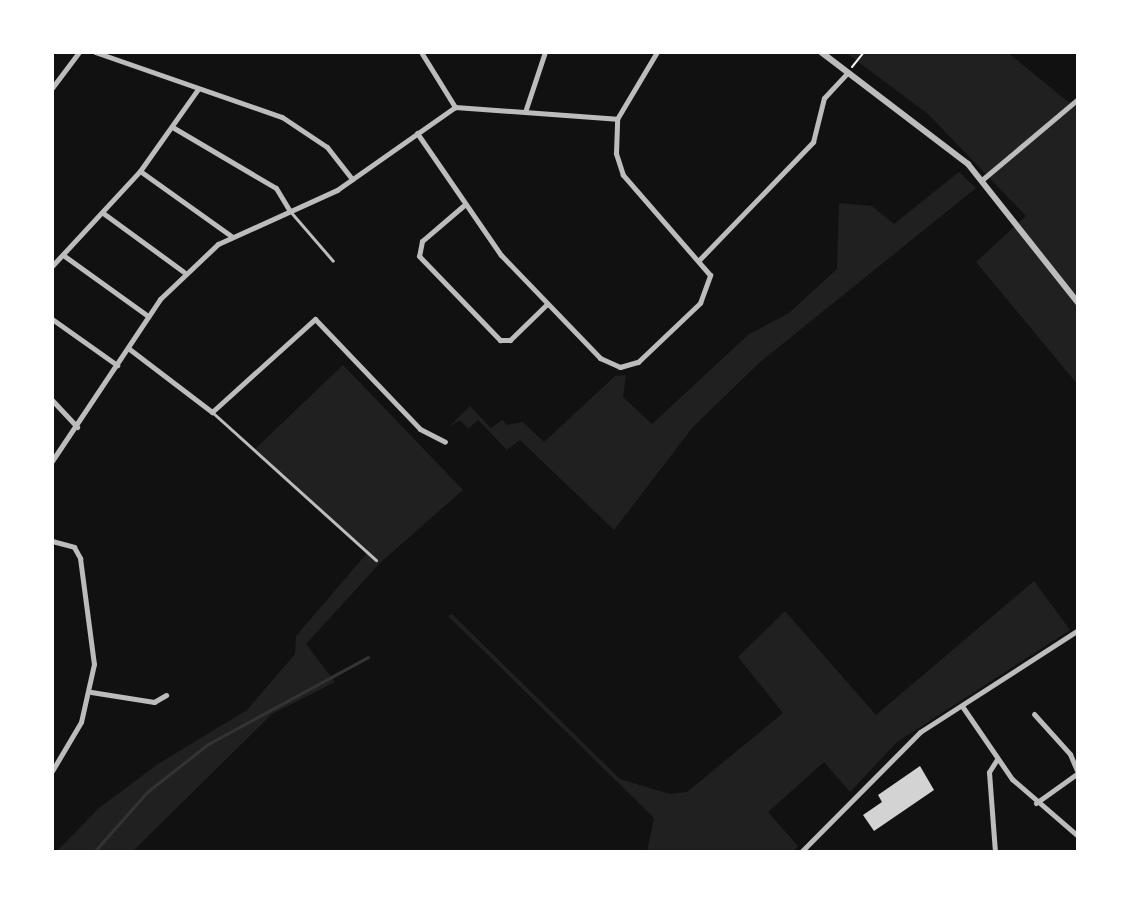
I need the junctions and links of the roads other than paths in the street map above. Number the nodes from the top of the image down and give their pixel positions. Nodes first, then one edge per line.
1 (79, 52) edge
2 (95, 52) edge
3 (421, 52) edge
4 (545, 52) edge
5 (657, 52) edge
6 (821, 52) edge
7 (848, 72) junction
8 (52, 88) edge
9 (198, 89) junction
10 (1078, 99) edge
11 (455, 107) junction
12 (526, 109) junction
13 (617, 119) junction
14 (174, 128) junction
15 (417, 133) junction
16 (140, 171) junction
17 (352, 179) junction
18 (983, 179) junction
19 (463, 206) junction
20 (289, 210) junction
21 (103, 213) junction
22 (231, 236) junction
23 (63, 255) junction
24 (700, 259) junction
25 (333, 261) dead end
26 (52, 266) edge
27 (184, 272) junction
28 (1078, 303) edge
29 (547, 304) junction
30 (148, 316) junction
31 (52, 319) edge
32 (128, 348) junction
33 (117, 365) junction
34 (52, 400) edge
35 (212, 412) junction
36 (77, 427) junction
37 (445, 442) dead end
38 (52, 461) edge
39 (52, 541) edge
40 (376, 560) dead end
41 (1078, 630) edge
42 (91, 692) junction
43 (166, 695) dead end
44 (962, 706) junction
45 (1034, 714) dead end
46 (997, 759) junction
47 (52, 771) edge
48 (1078, 773) edge
49 (1036, 803) junction
50 (1078, 836) edge
51 (801, 852) edge
52 (995, 852) edge

1 - 8 street
2 - 9 street
3 - 11 street
4 - 12 street
5 - 13 street
6 - 7 street
7 - 18 street
7 - 24 street
9 - 14 street
9 - 17 street
10 - 18 street
11 - 12 street
11 - 15 street
12 - 13 street
13 - 24 street
14 - 16 street
14 - 20 street
15 - 17 street
15 - 19 street
16 - 21 street
16 - 22 street
17 - 20 street
18 - 28 street
19 - 29 street
19 - 29 street
20 - 22 street
20 - 25 lane
21 - 23 street
21 - 27 street
22 - 27 street
23 - 26 street
23 - 30 street
24 - 29 street
27 - 30 street
30 - 32 street
31 - 33 street
32 - 33 street
32 - 35 street
33 - 36 street
34 - 36 street
35 - 37 street
35 - 40 lane
36 - 38 street
39 - 42 street
41 - 44 street
42 - 43 street
42 - 47 street
44 - 46 street
44 - 51 street
45 - 48 street
46 - 49 street
46 - 52 street
48 - 49 street
49 - 50 street

